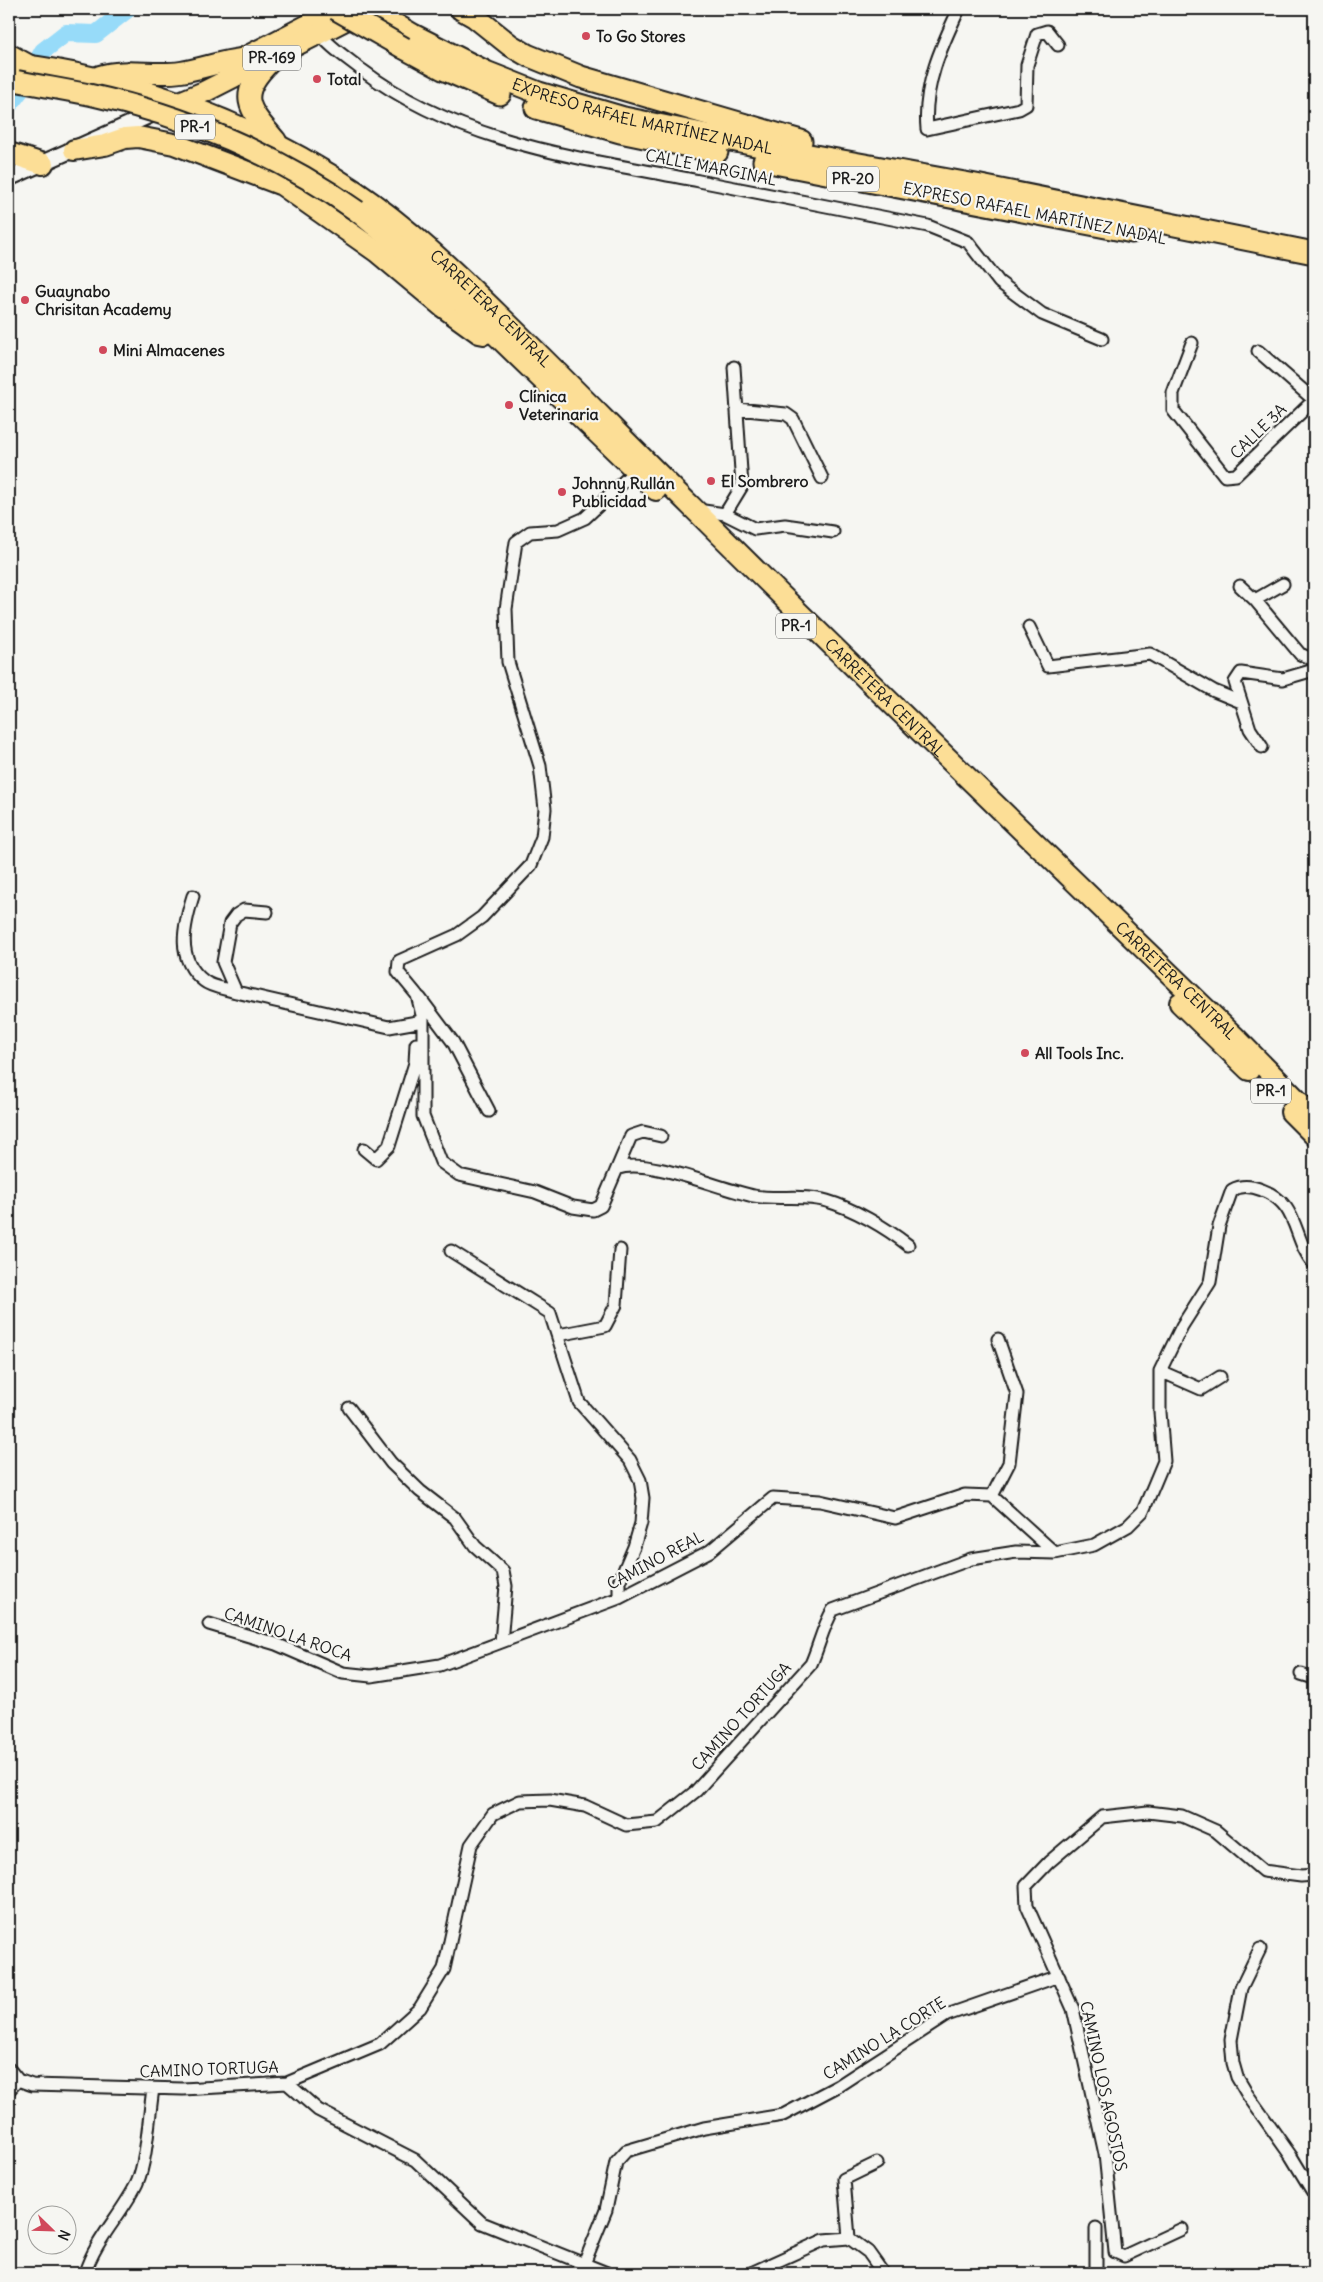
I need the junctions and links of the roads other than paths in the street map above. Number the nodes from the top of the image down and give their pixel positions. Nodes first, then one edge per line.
1 (338, 9) edge
2 (368, 9) edge
3 (959, 9) edge
4 (474, 11) edge
5 (316, 28) junction
6 (409, 41) junction
7 (1058, 45) dead end
8 (9, 55) edge
9 (276, 56) junction
10 (241, 59) junction
11 (16, 73) edge
12 (95, 78) junction
13 (176, 102) junction
14 (281, 146) junction
15 (183, 147) junction
16 (74, 150) junction
17 (9, 153) edge
18 (43, 164) junction
19 (9, 178) edge
20 (976, 185) junction
21 (1314, 254) edge
22 (1314, 268) edge
23 (1102, 339) dead end
24 (503, 340) junction
25 (1192, 343) dead end
26 (1258, 351) dead end
27 (734, 367) dead end
28 (1314, 400) edge
29 (737, 409) junction
30 (636, 470) junction
31 (822, 478) dead end
32 (694, 509) junction
33 (725, 514) junction
34 (833, 532) dead end
35 (1283, 584) dead end
36 (1240, 586) dead end
37 (1256, 600) junction
38 (1029, 627) dead end
39 (1314, 660) edge
40 (1314, 670) edge
41 (1241, 702) junction
42 (1262, 747) dead end
43 (193, 896) dead end
44 (267, 912) dead end
45 (236, 992) junction
46 (417, 995) junction
47 (420, 1021) junction
48 (489, 1111) dead end
49 (1314, 1117) edge
50 (1314, 1135) edge
51 (661, 1136) dead end
52 (364, 1149) dead end
53 (617, 1169) junction
54 (908, 1244) dead end
55 (620, 1250) dead end
56 (451, 1251) dead end
57 (1314, 1264) edge
58 (558, 1335) junction
59 (998, 1339) dead end
60 (1160, 1371) junction
61 (1220, 1377) dead end
62 (349, 1408) dead end
63 (992, 1496) junction
64 (1055, 1553) junction
65 (619, 1598) junction
66 (208, 1624) dead end
67 (502, 1642) junction
68 (1301, 1674) dead end
69 (1314, 1678) edge
70 (1301, 1876) junction
71 (1314, 1876) edge
72 (1314, 1882) edge
73 (1260, 1949) dead end
74 (1059, 1976) junction
75 (9, 2069) edge
76 (18, 2080) junction
77 (287, 2083) junction
78 (152, 2089) junction
79 (9, 2090) edge
80 (877, 2163) dead end
81 (1314, 2194) edge
82 (1096, 2228) dead end
83 (1182, 2229) dead end
84 (849, 2238) junction
85 (584, 2264) junction
86 (85, 2273) edge
87 (607, 2273) edge
88 (751, 2273) edge
89 (883, 2273) edge
90 (1096, 2273) edge

1 - 5 highway, PR-169
1 - 6 highway, EXPRESO RAFAEL MARTÍNEZ NADAL / PR-20, bridge
2 - 5 highway, PR-169
2 - 6 highway, EXPRESO RAFAEL MARTÍNEZ NADAL / PR-20
3 - 7 street
4 - 20 highway
5 - 9 highway, PR-169
5 - 10 highway, PR-169
5 - 23 street, CALLE MARGINAL
6 - 20 highway, EXPRESO RAFAEL MARTÍNEZ NADAL / PR-20
6 - 22 highway, EXPRESO RAFAEL MARTÍNEZ NADAL / PR-20
8 - 11 highway
9 - 13 highway, PR-169
9 - 14 highway
10 - 12 highway
10 - 13 highway, PR-169
11 - 12 highway, PR-1
11 - 24 highway, CARRETERA CENTRAL / PR-1, bridge
12 - 13 highway, CARRETERA CENTRAL / PR-1
13 - 14 highway, CARRETERA CENTRAL / PR-1
13 - 15 highway
13 - 16 street
14 - 32 highway, CARRETERA CENTRAL / PR-1
15 - 16 highway
15 - 24 highway
16 - 18 street
17 - 18 highway
18 - 19 street
20 - 21 highway, EXPRESO RAFAEL MARTÍNEZ NADAL / PR-20
24 - 30 highway, CARRETERA CENTRAL / PR-1
25 - 28 street, CALLE 3A
26 - 28 street
27 - 29 street
29 - 31 street
29 - 33 street
30 - 46 street
30 - 50 highway, CARRETERA CENTRAL / PR-1
32 - 33 street
32 - 49 highway, CARRETERA CENTRAL / PR-1
33 - 34 street
35 - 37 street
36 - 37 street
37 - 39 street
38 - 41 street
40 - 41 street
41 - 42 street
43 - 45 street
44 - 45 street
45 - 47 street
46 - 47 street
46 - 48 street
47 - 52 street
47 - 53 street
51 - 53 street
53 - 54 street
55 - 58 street
56 - 58 street
57 - 60 street, CAMINO TORTUGA
58 - 65 street
59 - 63 street
60 - 61 street
60 - 64 street, CAMINO TORTUGA
62 - 67 street
63 - 64 street
63 - 65 street, CAMINO REAL
64 - 77 street, CAMINO TORTUGA
65 - 67 street, CAMINO REAL
66 - 67 street, CAMINO LA ROCA
68 - 69 street
70 - 71 street
70 - 72 street
70 - 74 street
73 - 81 street
74 - 83 street, CAMINO LOS AGOSTOS
74 - 85 street, CAMINO LA CORTE
75 - 76 street
76 - 78 street, CAMINO TORTUGA
76 - 79 street
77 - 78 street, CAMINO TORTUGA
77 - 85 street
78 - 86 street
80 - 84 street
82 - 90 street
84 - 88 street
84 - 89 street
85 - 87 street

